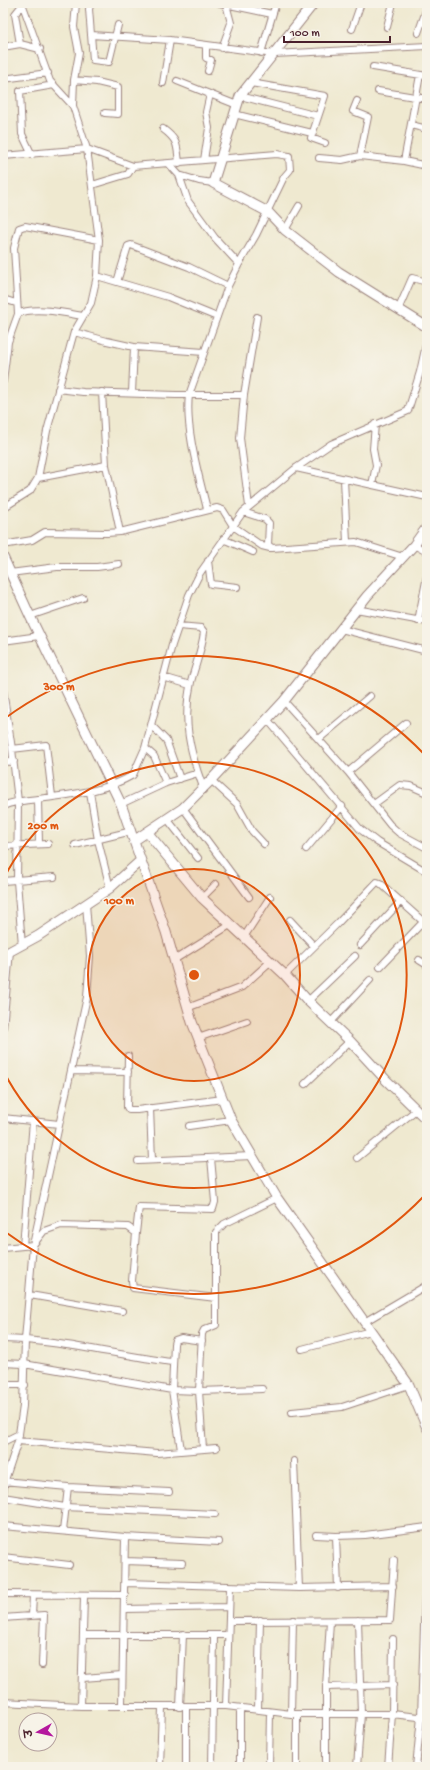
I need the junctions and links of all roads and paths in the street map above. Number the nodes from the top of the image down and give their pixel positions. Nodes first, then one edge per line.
1 (76, 3) edge
2 (91, 3) edge
3 (276, 3) edge
4 (314, 3) edge
5 (361, 3) edge
6 (393, 3) edge
7 (22, 4) edge
8 (223, 4) edge
9 (427, 8) edge
10 (272, 14) junction
11 (118, 25) dead end
12 (387, 27) dead end
13 (352, 29) dead end
14 (418, 33) dead end
15 (91, 35) junction
16 (116, 35) junction
17 (170, 40) junction
18 (20, 44) junction
19 (206, 46) junction
20 (427, 46) edge
21 (3, 47) edge
22 (222, 48) junction
23 (40, 49) junction
24 (261, 53) junction
25 (274, 54) junction
26 (373, 67) dead end
27 (208, 71) dead end
28 (48, 73) junction
29 (420, 75) junction
30 (427, 76) edge
31 (3, 79) edge
32 (74, 80) junction
33 (177, 81) dead end
34 (163, 83) dead end
35 (251, 83) junction
36 (54, 85) junction
37 (378, 91) dead end
38 (210, 94) junction
39 (240, 96) junction
40 (416, 97) junction
41 (427, 99) edge
42 (357, 101) dead end
43 (73, 106) junction
44 (236, 110) junction
45 (105, 113) dead end
46 (318, 116) junction
47 (412, 125) junction
48 (163, 129) dead end
49 (427, 129) edge
50 (312, 133) junction
51 (325, 144) dead end
52 (87, 149) junction
53 (32, 155) junction
54 (3, 156) edge
55 (360, 156) junction
56 (320, 158) dead end
57 (221, 159) junction
58 (204, 160) junction
59 (404, 161) junction
60 (179, 163) junction
61 (169, 164) junction
62 (133, 166) junction
63 (427, 166) edge
64 (179, 175) junction
65 (213, 183) junction
66 (92, 184) junction
67 (299, 206) dead end
68 (268, 212) junction
69 (285, 230) junction
70 (99, 240) junction
71 (239, 264) junction
72 (97, 276) junction
73 (117, 282) junction
74 (427, 282) edge
75 (228, 286) junction
76 (3, 299) edge
77 (16, 303) junction
78 (398, 310) junction
79 (18, 314) junction
80 (82, 316) junction
81 (217, 317) junction
82 (258, 317) dead end
83 (427, 327) edge
84 (74, 332) junction
85 (3, 333) edge
86 (11, 334) junction
87 (427, 340) edge
88 (134, 347) junction
89 (204, 352) junction
90 (3, 381) edge
91 (58, 389) junction
92 (102, 392) junction
93 (132, 393) junction
94 (189, 395) junction
95 (244, 395) junction
96 (375, 424) junction
97 (106, 465) junction
98 (296, 468) junction
99 (38, 478) junction
100 (344, 479) junction
101 (372, 486) junction
102 (427, 496) edge
103 (249, 506) junction
104 (3, 508) edge
105 (206, 509) junction
106 (243, 512) junction
107 (233, 526) junction
108 (427, 527) edge
109 (120, 532) junction
110 (223, 539) junction
111 (347, 542) junction
112 (3, 545) edge
113 (414, 545) junction
114 (270, 548) junction
115 (253, 552) dead end
116 (427, 552) edge
117 (3, 557) edge
118 (403, 557) junction
119 (208, 561) junction
120 (118, 564) dead end
121 (10, 572) junction
122 (427, 576) edge
123 (237, 587) dead end
124 (83, 598) dead end
125 (356, 609) junction
126 (30, 616) junction
127 (418, 621) junction
128 (427, 622) edge
129 (178, 626) junction
130 (341, 629) junction
131 (39, 636) junction
132 (3, 641) edge
133 (427, 651) edge
134 (164, 677) junction
135 (190, 685) junction
136 (3, 690) edge
137 (370, 696) dead end
138 (284, 700) junction
139 (267, 719) junction
140 (406, 723) dead end
141 (152, 726) junction
142 (319, 739) junction
143 (145, 748) junction
144 (12, 749) junction
145 (14, 761) junction
146 (3, 762) edge
147 (348, 772) junction
148 (198, 773) junction
149 (180, 779) junction
150 (211, 780) junction
151 (166, 783) junction
152 (113, 785) junction
153 (203, 787) junction
154 (90, 792) junction
155 (427, 793) edge
156 (52, 796) junction
157 (38, 799) junction
158 (18, 801) junction
159 (121, 804) junction
160 (374, 804) junction
161 (3, 806) edge
162 (342, 806) junction
163 (183, 808) junction
164 (168, 820) junction
165 (132, 831) junction
166 (147, 832) junction
167 (98, 840) junction
168 (135, 840) junction
169 (39, 844) junction
170 (48, 844) dead end
171 (264, 844) dead end
172 (75, 845) dead end
173 (3, 846) edge
174 (18, 846) junction
175 (427, 848) edge
176 (306, 849) dead end
177 (198, 858) dead end
178 (140, 861) junction
179 (427, 872) edge
180 (54, 877) dead end
181 (3, 881) edge
182 (17, 881) junction
183 (216, 884) dead end
184 (110, 888) junction
185 (249, 897) dead end
186 (270, 897) dead end
187 (202, 898) junction
188 (400, 901) junction
189 (86, 904) junction
190 (290, 920) dead end
191 (425, 924) edge
192 (230, 925) junction
193 (244, 937) junction
194 (22, 944) junction
195 (360, 945) dead end
196 (314, 946) junction
197 (6, 953) edge
198 (355, 956) dead end
199 (174, 960) junction
200 (419, 960) dead end
201 (271, 961) junction
202 (427, 965) edge
203 (380, 967) dead end
204 (285, 975) junction
205 (370, 980) dead end
206 (308, 1001) junction
207 (187, 1008) junction
208 (247, 1021) dead end
209 (330, 1023) junction
210 (3, 1026) edge
211 (198, 1038) junction
212 (350, 1040) junction
213 (128, 1056) dead end
214 (71, 1071) junction
215 (128, 1072) junction
216 (305, 1084) dead end
217 (223, 1099) junction
218 (150, 1108) junction
219 (416, 1110) junction
220 (3, 1118) edge
221 (231, 1120) junction
222 (427, 1120) edge
223 (33, 1121) junction
224 (59, 1124) junction
225 (189, 1126) dead end
226 (252, 1156) junction
227 (211, 1158) junction
228 (357, 1158) dead end
229 (152, 1160) junction
230 (138, 1161) dead end
231 (277, 1198) junction
232 (136, 1233) junction
233 (33, 1245) junction
234 (23, 1246) junction
235 (3, 1248) edge
236 (427, 1285) edge
237 (30, 1295) junction
238 (216, 1298) junction
239 (122, 1311) dead end
240 (366, 1321) junction
241 (370, 1331) junction
242 (3, 1339) edge
243 (25, 1340) junction
244 (202, 1341) junction
245 (302, 1349) dead end
246 (172, 1362) junction
247 (3, 1363) edge
248 (24, 1364) junction
249 (3, 1385) edge
250 (25, 1385) junction
251 (409, 1385) junction
252 (262, 1389) dead end
253 (172, 1390) junction
254 (199, 1392) junction
255 (292, 1412) dead end
256 (427, 1428) edge
257 (19, 1437) junction
258 (3, 1442) edge
259 (216, 1448) dead end
260 (203, 1449) junction
261 (181, 1450) junction
262 (294, 1461) dead end
263 (4, 1480) edge
264 (68, 1487) junction
265 (169, 1492) dead end
266 (3, 1494) edge
267 (3, 1497) edge
268 (65, 1507) junction
269 (215, 1514) dead end
270 (3, 1526) edge
271 (427, 1526) edge
272 (63, 1531) junction
273 (316, 1536) dead end
274 (336, 1536) junction
275 (125, 1537) junction
276 (219, 1542) dead end
277 (3, 1557) edge
278 (394, 1560) dead end
279 (125, 1561) junction
280 (182, 1563) dead end
281 (69, 1565) dead end
282 (125, 1584) junction
283 (393, 1586) junction
284 (230, 1587) junction
285 (299, 1588) junction
286 (338, 1588) junction
287 (3, 1594) edge
288 (33, 1595) junction
289 (125, 1595) junction
290 (84, 1596) junction
291 (425, 1596) dead end
292 (229, 1607) junction
293 (124, 1609) junction
294 (32, 1616) junction
295 (3, 1618) edge
296 (260, 1620) junction
297 (293, 1620) junction
298 (358, 1620) junction
299 (229, 1621) junction
300 (330, 1621) junction
301 (124, 1634) junction
302 (183, 1634) junction
303 (84, 1635) junction
304 (214, 1635) junction
305 (228, 1635) junction
306 (393, 1639) dead end
307 (42, 1665) dead end
308 (122, 1675) junction
309 (83, 1678) junction
310 (359, 1685) junction
311 (393, 1685) junction
312 (326, 1687) junction
313 (3, 1702) edge
314 (82, 1706) junction
315 (122, 1706) junction
316 (226, 1706) junction
317 (162, 1707) junction
318 (183, 1707) junction
319 (212, 1707) junction
320 (240, 1708) junction
321 (258, 1710) junction
322 (270, 1712) junction
323 (294, 1714) junction
324 (327, 1714) junction
325 (361, 1714) junction
326 (392, 1714) junction
327 (424, 1718) edge
328 (160, 1767) edge
329 (186, 1767) edge
330 (212, 1767) edge
331 (240, 1767) edge
332 (269, 1767) edge
333 (298, 1767) edge
334 (326, 1767) edge
335 (357, 1767) edge
336 (388, 1767) edge
337 (416, 1767) edge

1 - 32 street
2 - 15 street
3 - 10 street
4 - 25 street
5 - 13 street
6 - 12 street
7 - 18 street
7 - 23 street
8 - 10 street
8 - 22 street
9 - 14 street
10 - 24 street
11 - 16 street
15 - 16 street
15 - 16 street
16 - 17 street
17 - 19 street
17 - 34 street
18 - 21 street
18 - 23 street
19 - 22 street
19 - 27 street
20 - 25 street
22 - 24 street
23 - 28 street
24 - 25 street
25 - 35 street
26 - 29 street
28 - 31 street
28 - 36 street
29 - 30 street
29 - 40 street
32 - 43 street
32 - 45 street
33 - 38 street
35 - 39 street
35 - 46 street
36 - 43 street
36 - 53 street
37 - 40 street
38 - 44 street
38 - 58 street
39 - 44 street
39 - 46 street
40 - 41 street
40 - 47 street
42 - 55 street
43 - 52 street
44 - 50 street
44 - 57 street
46 - 50 street
47 - 49 street
47 - 59 street
48 - 60 street
50 - 51 street
52 - 53 street
52 - 62 street
52 - 66 street
53 - 54 street
55 - 56 street
55 - 59 street
57 - 58 street
57 - 65 street
57 - 68 street
58 - 60 street
59 - 63 street
60 - 61 street
61 - 62 street
61 - 64 street
62 - 66 street
64 - 65 street
64 - 71 street
65 - 68 street
66 - 70 street
67 - 69 street
68 - 69 street
68 - 71 street
69 - 78 street
70 - 72 street
70 - 77 street
71 - 75 street
72 - 73 street
72 - 80 street
73 - 75 street
73 - 81 street
74 - 78 street
75 - 81 street
76 - 77 street
77 - 79 street
78 - 83 street
79 - 80 street
79 - 86 street
80 - 84 street
81 - 89 street
82 - 95 street
84 - 88 street
84 - 91 street
85 - 86 street
86 - 90 street
87 - 96 street
88 - 89 street
88 - 93 street
89 - 94 street
91 - 92 street
91 - 99 street
92 - 93 street
92 - 97 street
93 - 94 street
94 - 95 street
94 - 105 street
95 - 103 street
96 - 98 street
96 - 101 street
97 - 99 street
97 - 109 street
98 - 100 street
98 - 103 street
99 - 104 street
100 - 101 street
100 - 111 street
101 - 102 street
103 - 106 street
105 - 107 street
105 - 109 street
106 - 107 street
106 - 114 street
107 - 110 street
107 - 114 street
108 - 113 street
109 - 112 street
110 - 115 street
110 - 119 street
111 - 114 street
111 - 118 street
113 - 116 street
113 - 118 street
117 - 121 street
118 - 125 street
119 - 123 street
119 - 129 street
120 - 121 street
121 - 126 street
122 - 127 street
124 - 126 street
125 - 127 street
125 - 130 street
126 - 131 street
127 - 128 street
129 - 134 street
129 - 135 street
130 - 133 street
130 - 138 street
131 - 132 street
131 - 152 street
134 - 135 street
134 - 141 street
135 - 148 street
136 - 144 street
137 - 142 street
138 - 139 street
138 - 142 street
139 - 150 street
139 - 162 street
140 - 147 street
141 - 143 street
141 - 149 street
142 - 147 street
143 - 151 street
143 - 152 street
144 - 145 street
144 - 156 street
145 - 146 street
145 - 158 street
147 - 160 street
148 - 149 street
148 - 153 street
149 - 151 street
150 - 153 street
150 - 171 street
151 - 159 street
152 - 154 street
152 - 159 street
153 - 163 street
154 - 156 street
154 - 167 street
155 - 160 street
156 - 157 street
157 - 158 street
157 - 169 street
158 - 161 street
158 - 174 street
159 - 165 street
160 - 175 street
162 - 176 street
162 - 179 street
163 - 164 street
163 - 185 street
164 - 166 street
164 - 177 street
165 - 167 street
165 - 168 street
166 - 168 street
166 - 187 street
167 - 172 street
167 - 184 street
168 - 178 street
169 - 170 street
169 - 174 street
173 - 174 street
174 - 182 street
178 - 184 street
178 - 199 street
180 - 182 street
181 - 182 street
182 - 194 street
183 - 187 street
184 - 189 street
186 - 193 street
187 - 192 street
188 - 191 street
188 - 195 street
188 - 196 street
189 - 194 street
189 - 214 street
190 - 196 street
191 - 203 street
192 - 193 street
192 - 199 street
193 - 201 street
194 - 197 street
196 - 204 street
197 - 210 street
198 - 206 street
199 - 207 street
200 - 202 street
201 - 204 street
201 - 207 street
204 - 206 street
205 - 209 street
206 - 209 street
207 - 211 street
208 - 211 street
209 - 212 street
211 - 217 street
212 - 216 street
212 - 219 street
213 - 215 street
214 - 215 street
214 - 224 street
215 - 218 street
217 - 218 street
217 - 221 street
218 - 229 street
219 - 222 street
219 - 228 street
220 - 223 street
221 - 225 street
221 - 226 street
223 - 224 street
223 - 234 street
224 - 233 street
226 - 227 street
226 - 231 street
227 - 229 street
227 - 232 street
229 - 230 street
231 - 238 street
231 - 240 street
232 - 233 street
232 - 238 street
233 - 234 street
233 - 237 street
234 - 235 street
236 - 240 street
237 - 239 street
237 - 243 street
238 - 244 street
240 - 241 street
241 - 245 street
241 - 251 street
242 - 243 street
243 - 246 street
243 - 248 street
244 - 246 street
244 - 254 street
246 - 253 street
247 - 248 street
248 - 250 street
248 - 253 street
249 - 250 street
250 - 257 street
251 - 255 street
251 - 256 street
252 - 254 street
253 - 254 street
253 - 261 street
254 - 260 street
257 - 258 street
257 - 261 street
257 - 263 street
259 - 260 street
260 - 261 street
262 - 285 street
263 - 264 street
263 - 266 street
264 - 265 street
264 - 268 street
267 - 268 street
268 - 269 street
268 - 272 street
270 - 272 street
271 - 274 street
272 - 275 street
273 - 274 street
274 - 286 street
275 - 276 street
275 - 279 street
277 - 281 street
278 - 283 street
279 - 280 street
279 - 282 street
282 - 284 street
282 - 289 street
283 - 286 street
283 - 298 street
284 - 285 street
284 - 292 street
285 - 286 street
287 - 288 street
288 - 290 street
288 - 294 street
289 - 290 street
289 - 293 street
290 - 303 street
291 - 327 street
292 - 293 street
292 - 299 street
293 - 301 street
294 - 295 street
294 - 307 street
296 - 297 street
296 - 299 street
296 - 321 street
297 - 300 street
297 - 323 street
298 - 300 street
298 - 310 street
299 - 305 street
300 - 312 street
301 - 302 street
301 - 303 street
301 - 308 street
302 - 304 street
302 - 318 street
303 - 309 street
304 - 305 street
304 - 319 street
305 - 316 street
306 - 311 street
308 - 309 street
308 - 315 street
309 - 314 street
310 - 311 street
310 - 312 street
310 - 325 street
311 - 326 street
312 - 324 street
313 - 314 street
314 - 315 street
315 - 317 street
316 - 319 street
316 - 320 street
317 - 318 street
317 - 328 street
318 - 319 street
318 - 329 street
319 - 330 street
320 - 321 street
320 - 331 street
321 - 322 street
322 - 323 street
322 - 332 street
323 - 324 street
323 - 333 street
324 - 325 street
324 - 334 street
325 - 326 street
325 - 335 street
326 - 327 street
326 - 336 street
327 - 337 street

